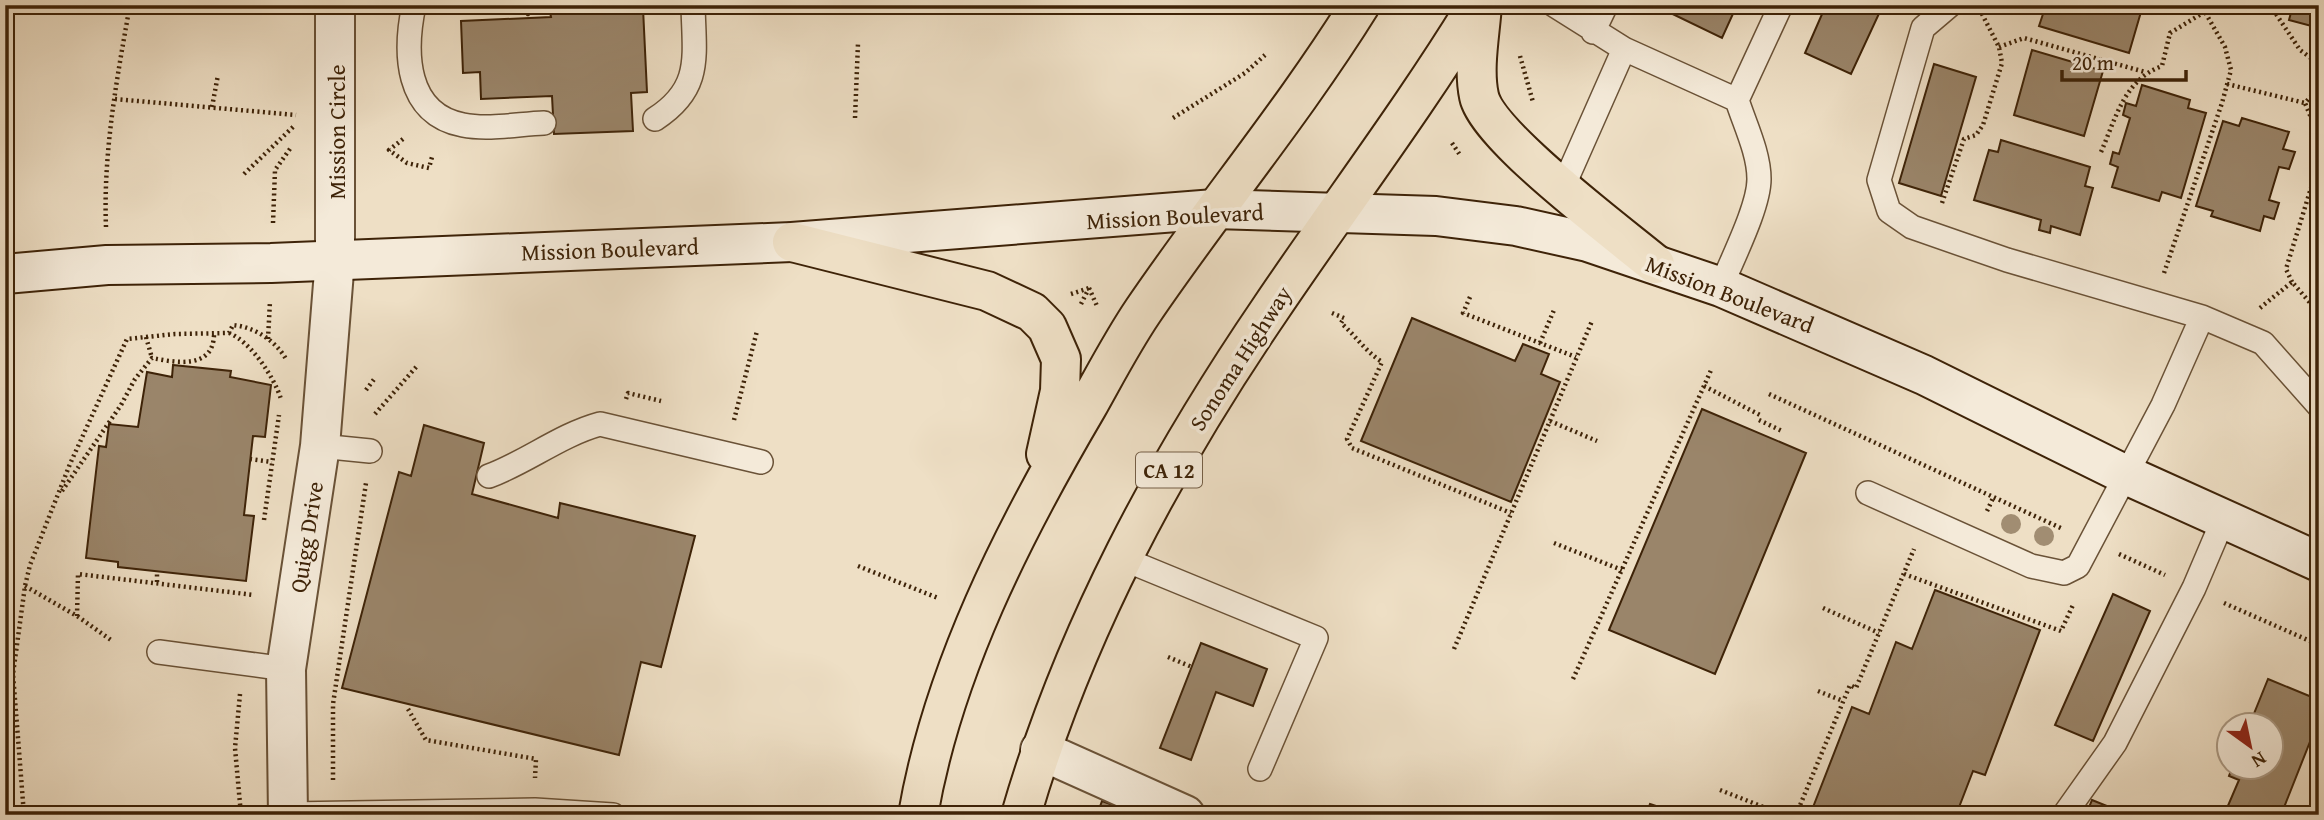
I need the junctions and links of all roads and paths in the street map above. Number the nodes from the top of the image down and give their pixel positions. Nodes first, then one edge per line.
1 (130, 5) edge
2 (335, 5) edge
3 (414, 5) edge
4 (513, 5) edge
5 (534, 5) edge
6 (693, 5) edge
7 (1360, 5) edge
8 (1479, 5) edge
9 (1554, 5) edge
10 (1606, 5) edge
11 (1781, 5) edge
12 (1950, 5) edge
13 (1975, 5) edge
14 (2200, 5) edge
15 (2216, 5) edge
16 (2270, 5) edge
17 (2206, 11) junction
18 (1593, 32) junction
19 (858, 43) dead end
20 (1518, 46) dead end
21 (1999, 47) junction
22 (1624, 49) junction
23 (1265, 55) dead end
24 (2319, 64) edge
25 (2145, 72) junction
26 (218, 75) dead end
27 (2227, 84) junction
28 (2319, 87) edge
29 (115, 99) junction
30 (1737, 100) junction
31 (2305, 103) junction
32 (1534, 106) dead end
33 (212, 107) junction
34 (336, 112) junction
35 (297, 115) junction
36 (855, 118) dead end
37 (1173, 118) dead end
38 (655, 119) dead end
39 (297, 123) junction
40 (544, 123) dead end
41 (296, 134) dead end
42 (2319, 137) edge
43 (403, 139) dead end
44 (293, 143) dead end
45 (1452, 143) dead end
46 (2101, 152) dead end
47 (1460, 155) dead end
48 (432, 157) dead end
49 (2319, 162) edge
50 (275, 170) dead end
51 (244, 174) dead end
52 (1563, 187) junction
53 (1216, 209) junction
54 (1338, 211) junction
55 (1939, 211) dead end
56 (792, 242) junction
57 (335, 260) junction
58 (1655, 264) junction
59 (94, 267) junction
60 (5, 274) edge
61 (2162, 278) dead end
62 (2292, 282) junction
63 (1721, 287) junction
64 (1470, 297) dead end
65 (1554, 310) dead end
66 (2255, 310) dead end
67 (1332, 313) dead end
68 (2319, 313) edge
69 (1076, 314) dead end
70 (1100, 314) dead end
71 (2202, 317) junction
72 (1592, 321) dead end
73 (757, 331) dead end
74 (229, 333) junction
75 (214, 335) junction
76 (146, 337) junction
77 (1540, 343) junction
78 (280, 349) dead end
79 (1577, 357) junction
80 (152, 358) junction
81 (417, 366) dead end
82 (1712, 368) dead end
83 (375, 378) dead end
84 (1704, 386) junction
85 (1769, 394) dead end
86 (281, 399) dead end
87 (363, 401) dead end
88 (668, 403) dead end
89 (2319, 406) edge
90 (368, 413) dead end
91 (375, 414) junction
92 (721, 417) dead end
93 (1550, 421) junction
94 (620, 429) junction
95 (1782, 431) dead end
96 (1597, 441) dead end
97 (320, 446) junction
98 (370, 451) junction
99 (250, 459) dead end
100 (272, 461) dead end
101 (761, 462) dead end
102 (2124, 474) junction
103 (489, 476) dead end
104 (1868, 494) dead end
105 (1036, 495) junction
106 (57, 500) junction
107 (1511, 513) junction
108 (2223, 520) junction
109 (1917, 542) dead end
110 (2091, 542) junction
111 (1554, 543) dead end
112 (1121, 558) junction
113 (2319, 562) edge
114 (858, 566) dead end
115 (157, 570) dead end
116 (1622, 570) junction
117 (1904, 574) junction
118 (157, 582) junction
119 (25, 586) junction
120 (2194, 588) junction
121 (938, 598) dead end
122 (253, 604) dead end
123 (2072, 606) dead end
124 (1823, 608) dead end
125 (76, 616) junction
126 (1879, 633) junction
127 (110, 640) dead end
128 (2319, 645) edge
129 (1454, 649) dead end
130 (159, 652) dead end
131 (1168, 657) dead end
132 (243, 664) junction
133 (1192, 667) dead end
134 (286, 669) junction
135 (1573, 679) dead end
136 (1818, 691) dead end
137 (1843, 701) junction
138 (408, 709) dead end
139 (1040, 750) junction
140 (1260, 769) dead end
141 (333, 780) dead end
142 (1720, 790) dead end
143 (535, 810) junction
144 (288, 814) edge
145 (24, 815) edge
146 (241, 815) edge
147 (612, 815) edge
148 (918, 815) edge
149 (1021, 815) edge
150 (1185, 815) edge
151 (1784, 815) edge
152 (1796, 815) edge
153 (2064, 815) edge

1 - 29 path
2 - 34 main road, Mission Circle
3 - 40 lane
4 - 5 path
6 - 38 lane
7 - 53 main road
8 - 52 main road
8 - 54 main road, Sonoma Highway / CA 12
9 - 18 lane
10 - 18 lane
11 - 30 lane
12 - 71 lane
13 - 21 path
14 - 17 path
15 - 17 path
16 - 24 path
17 - 25 path
17 - 27 path
18 - 22 lane
19 - 36 path
20 - 32 path
21 - 25 path
21 - 55 path
22 - 30 lane
22 - 52 lane
23 - 37 path
25 - 46 path
26 - 33 path
27 - 31 path
27 - 61 path
28 - 31 path
29 - 33 path
29 - 59 path
30 - 63 lane
31 - 42 path
33 - 35 path
34 - 35 path
34 - 57 main road, Mission Circle
35 - 39 path
39 - 41 path
39 - 51 path
43 - 48 path
44 - 50 path
45 - 47 path
49 - 62 path
52 - 58 main road
53 - 54 main road, Mission Boulevard
53 - 56 main road, Mission Boulevard
53 - 105 main road
54 - 58 main road, Mission Boulevard
54 - 112 main road, Sonoma Highway / CA 12
56 - 57 main road, Mission Boulevard
56 - 105 main road
57 - 59 main road, Mission Boulevard
57 - 97 main road, Quigg Drive
58 - 63 main road, Mission Boulevard
59 - 60 main road, Mission Boulevard
62 - 66 path
62 - 68 path
63 - 102 main road, Mission Boulevard
64 - 77 path
65 - 77 path
67 - 107 path
69 - 70 path
71 - 89 lane
71 - 102 lane
72 - 79 path
73 - 92 path
74 - 75 path
74 - 78 path
74 - 86 path
75 - 76 path
75 - 80 path
76 - 80 path
76 - 106 path
77 - 79 path
79 - 93 path
80 - 106 path
81 - 91 path
82 - 84 path
83 - 87 path
84 - 95 path
84 - 116 path
85 - 110 path
88 - 94 path
90 - 91 path
91 - 98 path
93 - 96 path
93 - 107 path
94 - 101 lane
94 - 103 lane
97 - 98 lane
97 - 134 main road, Quigg Drive
98 - 141 path
99 - 100 path
102 - 108 main road, Mission Boulevard
102 - 110 lane
104 - 110 lane
105 - 148 main road
106 - 119 path
107 - 129 path
108 - 113 main road, Mission Boulevard
108 - 120 lane
109 - 117 path
110 - 120 path
111 - 116 path
112 - 139 main road, Sonoma Highway / CA 12
112 - 140 lane
114 - 121 path
115 - 118 path
116 - 135 path
117 - 123 path
117 - 126 path
118 - 122 path
118 - 125 path
119 - 125 path
119 - 145 path
120 - 128 path
120 - 153 lane
124 - 126 path
125 - 127 path
126 - 137 path
130 - 132 lane
131 - 133 path
132 - 134 lane
132 - 146 path
134 - 144 main road, Quigg Drive
136 - 137 path
137 - 152 path
138 - 143 path
139 - 149 main road, Sonoma Highway / CA 12
139 - 150 main road
142 - 151 path
143 - 144 lane
143 - 147 lane

